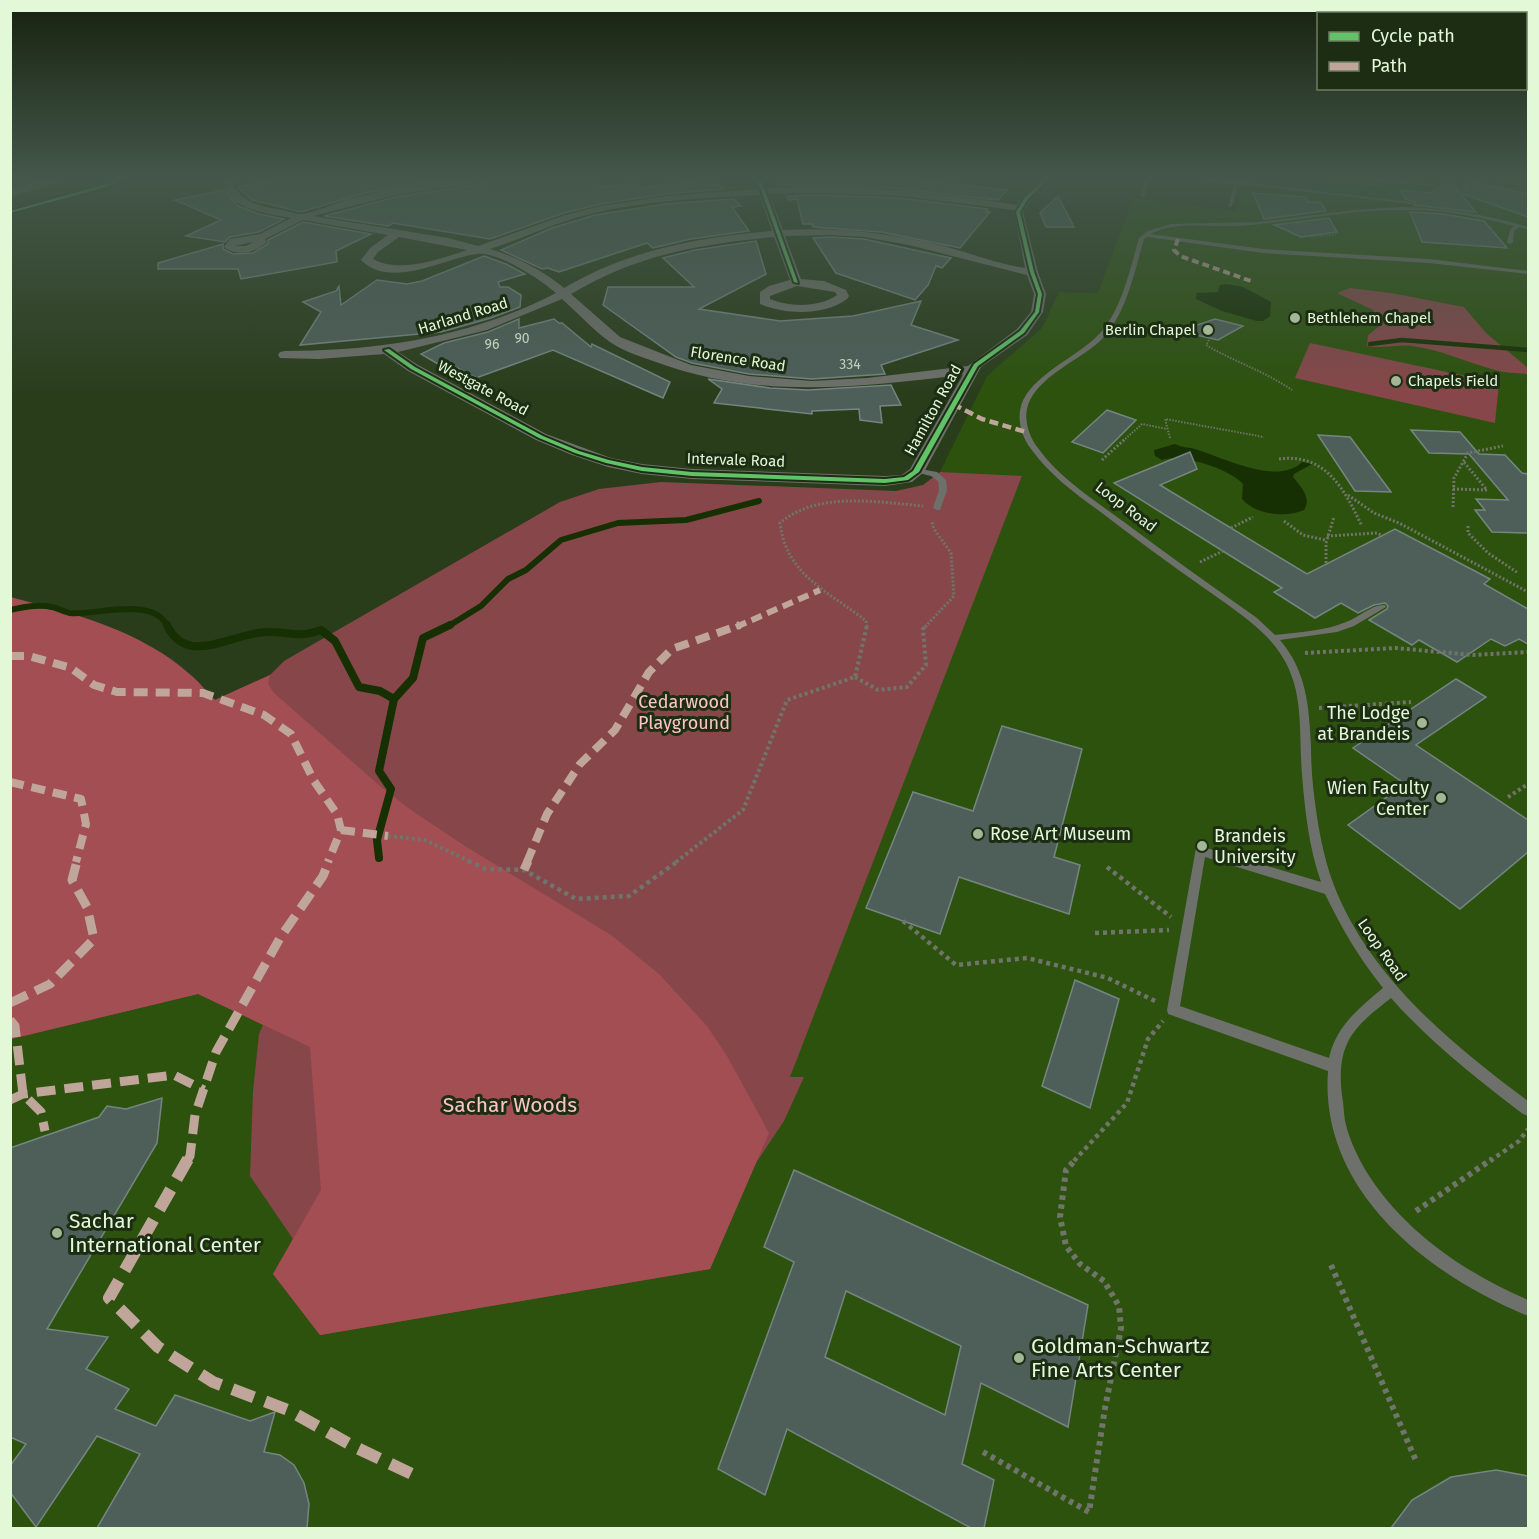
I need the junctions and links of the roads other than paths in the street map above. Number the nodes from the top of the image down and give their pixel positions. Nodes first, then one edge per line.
1 (374, 251) edge
2 (476, 251) edge
3 (486, 251) edge
4 (666, 251) edge
5 (785, 251) edge
6 (948, 251) edge
7 (1028, 251) edge
8 (1139, 251) edge
9 (1263, 251) edge
10 (1032, 272) junction
11 (1528, 273) edge
12 (796, 282) junction
13 (564, 294) junction
14 (387, 350) junction
15 (285, 355) dead end
16 (972, 370) junction
17 (567, 448) joint
18 (912, 474) junction
19 (937, 508) road end
20 (1382, 607) dead end
21 (1274, 638) junction
22 (1330, 890) junction
23 (1390, 990) junction
24 (1334, 1066) junction
25 (1528, 1109) edge
26 (1528, 1308) edge

1 - 2 street
3 - 13 street, Florence Road
4 - 13 street, Harland Road
5 - 12 street
6 - 10 street, Harland Road
7 - 10 street, Hamilton Road
8 - 21 lane, Loop Road
9 - 11 lane
10 - 16 street, Hamilton Road
12 - 12 street
13 - 14 street, Harland Road
13 - 16 street, Florence Road
14 - 15 street
14 - 17 street, Westgate Road
16 - 18 street, Hamilton Road
17 - 18 street, Intervale Road
18 - 19 lane
20 - 21 lane
21 - 22 lane, Loop Road
22 - 23 lane, Loop Road
22 - 24 lane
23 - 24 lane
23 - 25 lane, Loop Road
24 - 26 lane

